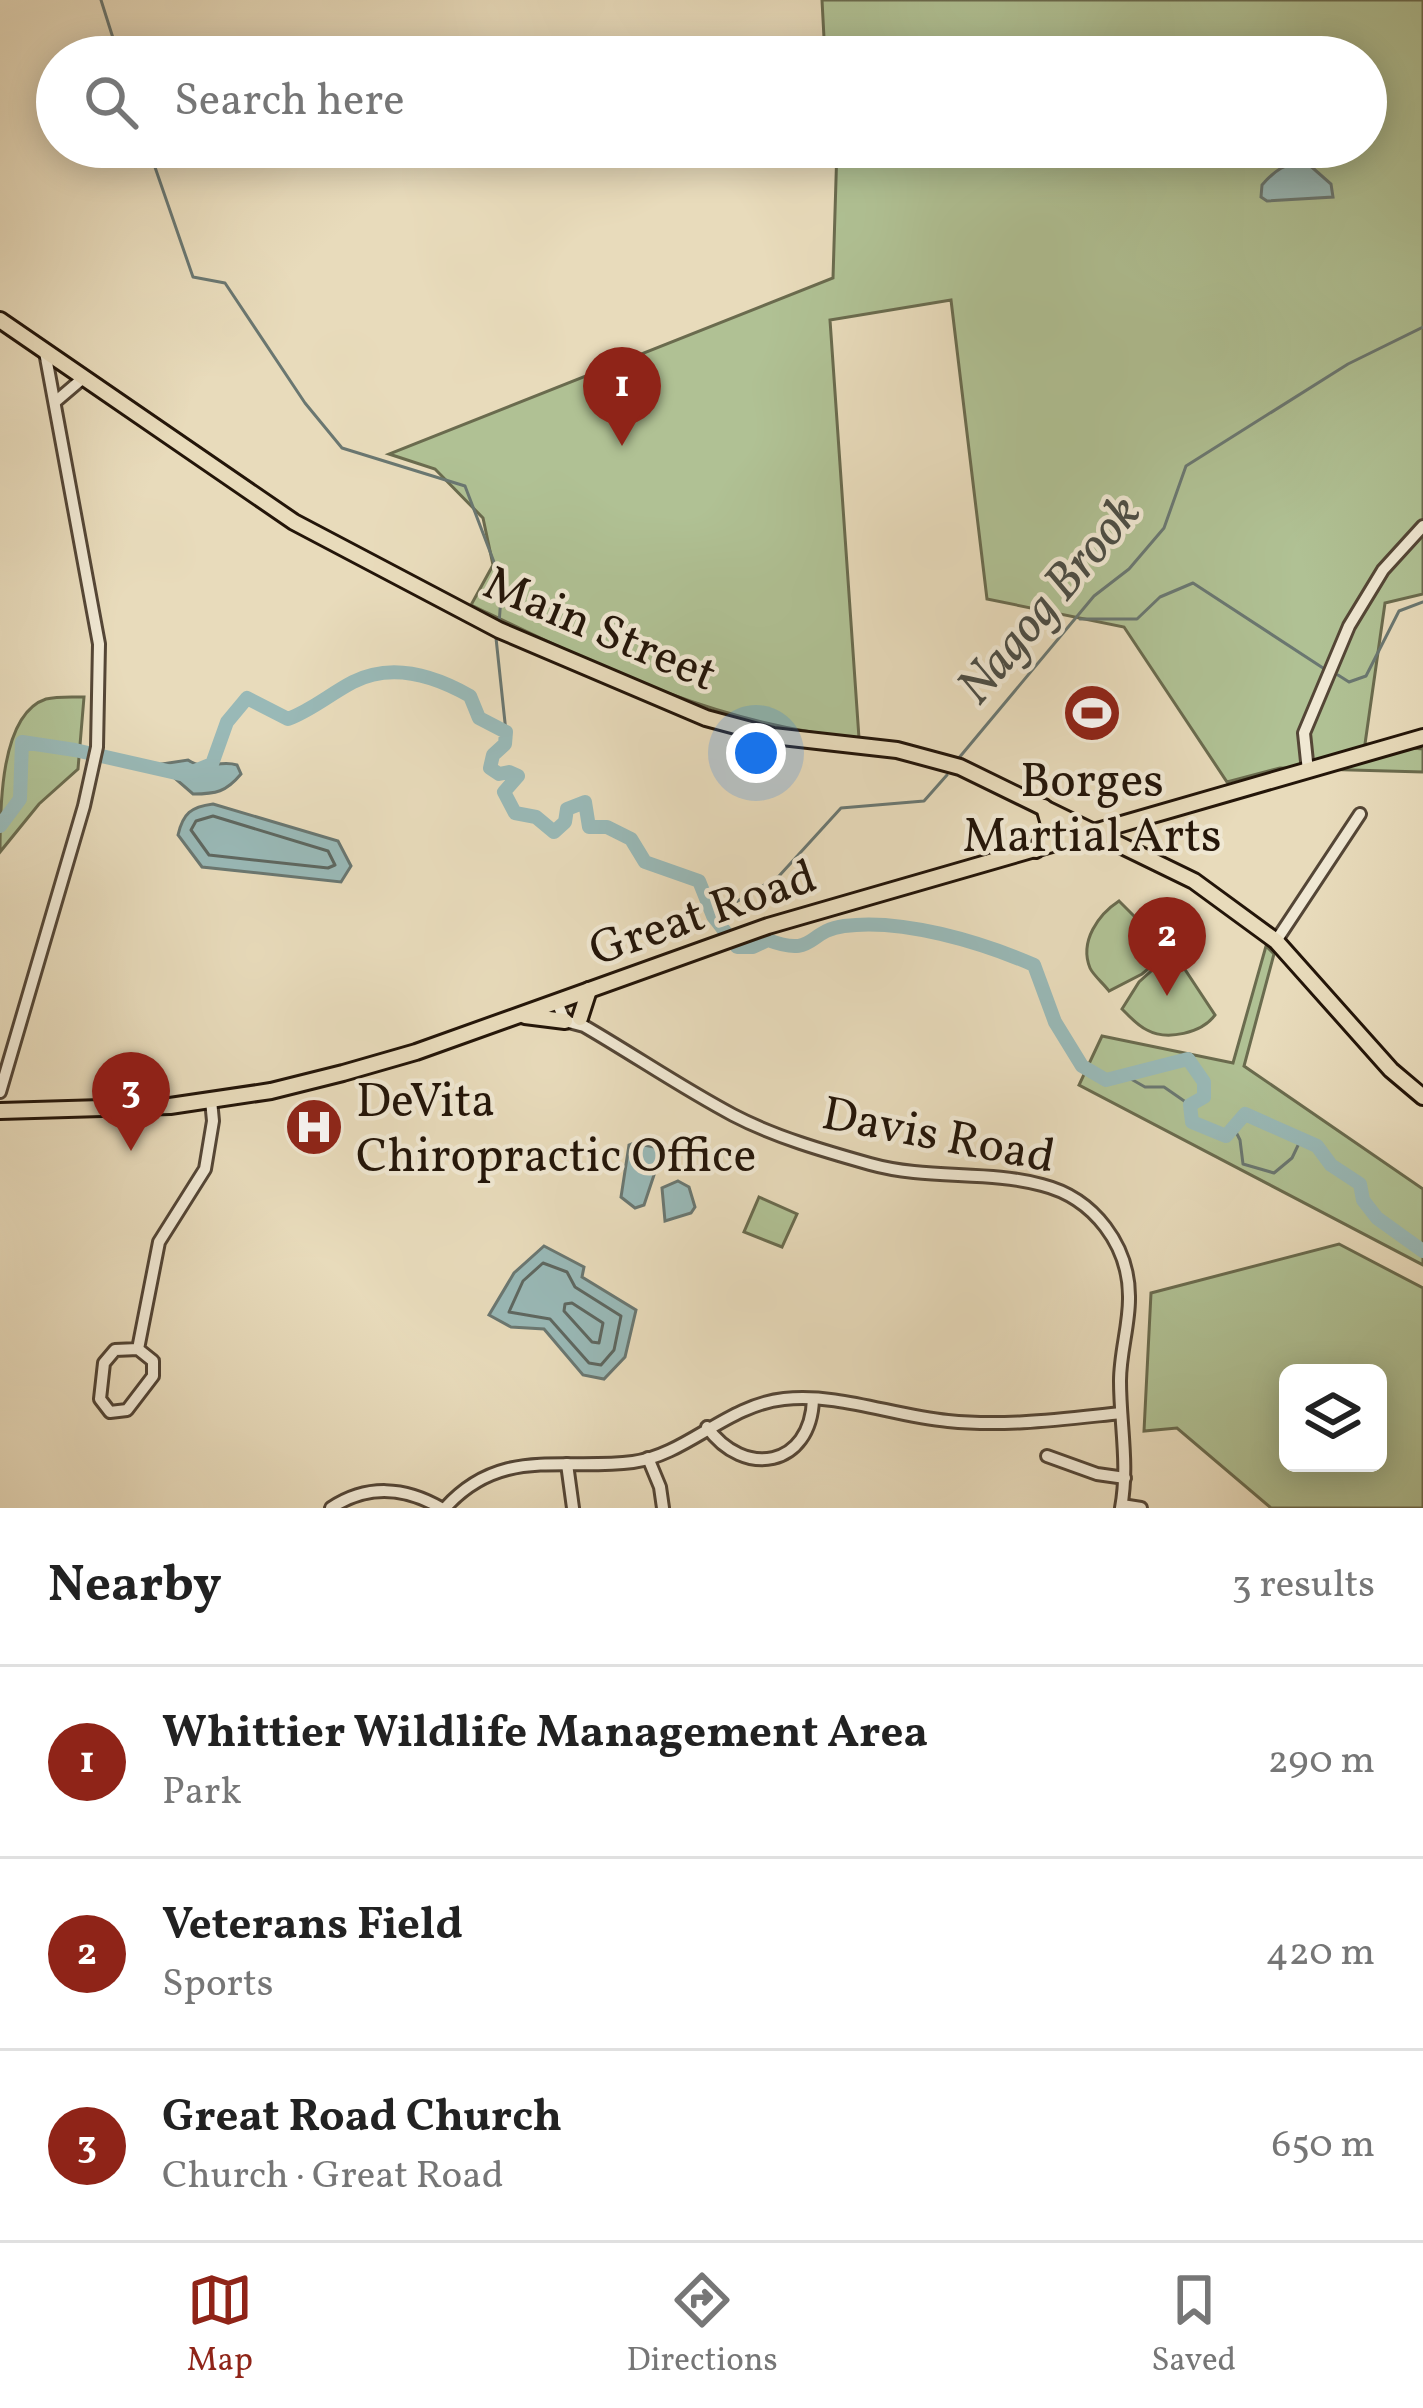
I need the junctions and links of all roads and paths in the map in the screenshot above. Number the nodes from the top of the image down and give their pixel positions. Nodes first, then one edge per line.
1 (0, 320) edge
2 (45, 352) junction
3 (82, 379) junction
4 (55, 402) junction
5 (1423, 526) edge
6 (1423, 737) edge
7 (1308, 771) junction
8 (1044, 807) junction
9 (1360, 814) dead end
10 (1142, 821) junction
11 (1100, 832) junction
12 (1036, 850) junction
13 (1138, 851) junction
14 (1276, 941) junction
15 (589, 990) junction
16 (562, 1000) junction
17 (520, 1016) junction
18 (576, 1022) junction
19 (0, 1092) edge
20 (1423, 1096) edge
21 (211, 1100) junction
22 (0, 1111) edge
23 (138, 1349) junction
24 (812, 1399) junction
25 (1121, 1413) junction
26 (707, 1427) junction
27 (1047, 1456) dead end
28 (648, 1458) junction
29 (567, 1464) junction
30 (1125, 1478) junction
31 (1122, 1507) edge
32 (331, 1508) edge
33 (443, 1508) edge
34 (573, 1508) edge
35 (663, 1508) edge
36 (1141, 1508) edge

1 - 2 main road, Main Street
2 - 3 main road, Main Street
2 - 4 street
3 - 4 street
3 - 8 main road, Main Street
4 - 19 street
5 - 7 street
6 - 7 main road, Great Road
7 - 10 main road, Great Road
8 - 11 main road, Main Street
8 - 12 main road
9 - 14 street
10 - 11 main road, Great Road
10 - 13 main road
11 - 12 main road, Great Road
11 - 13 main road, Main Street
12 - 15 main road, Great Road
13 - 14 main road, Main Street
14 - 20 main road, Main Street
15 - 16 main road, Great Road
15 - 18 main road
16 - 17 main road, Great Road
16 - 18 street
17 - 18 main road
17 - 21 main road, Great Road
18 - 25 street, Davis Road
21 - 22 main road, Great Road
21 - 23 street
23 - 23 street
24 - 25 street
24 - 26 street
24 - 26 street
25 - 30 street, Davis Road
26 - 28 street
27 - 30 street
28 - 29 street
28 - 35 street
29 - 33 street
29 - 34 street
30 - 31 street, Davis Road
31 - 36 street
32 - 33 street

